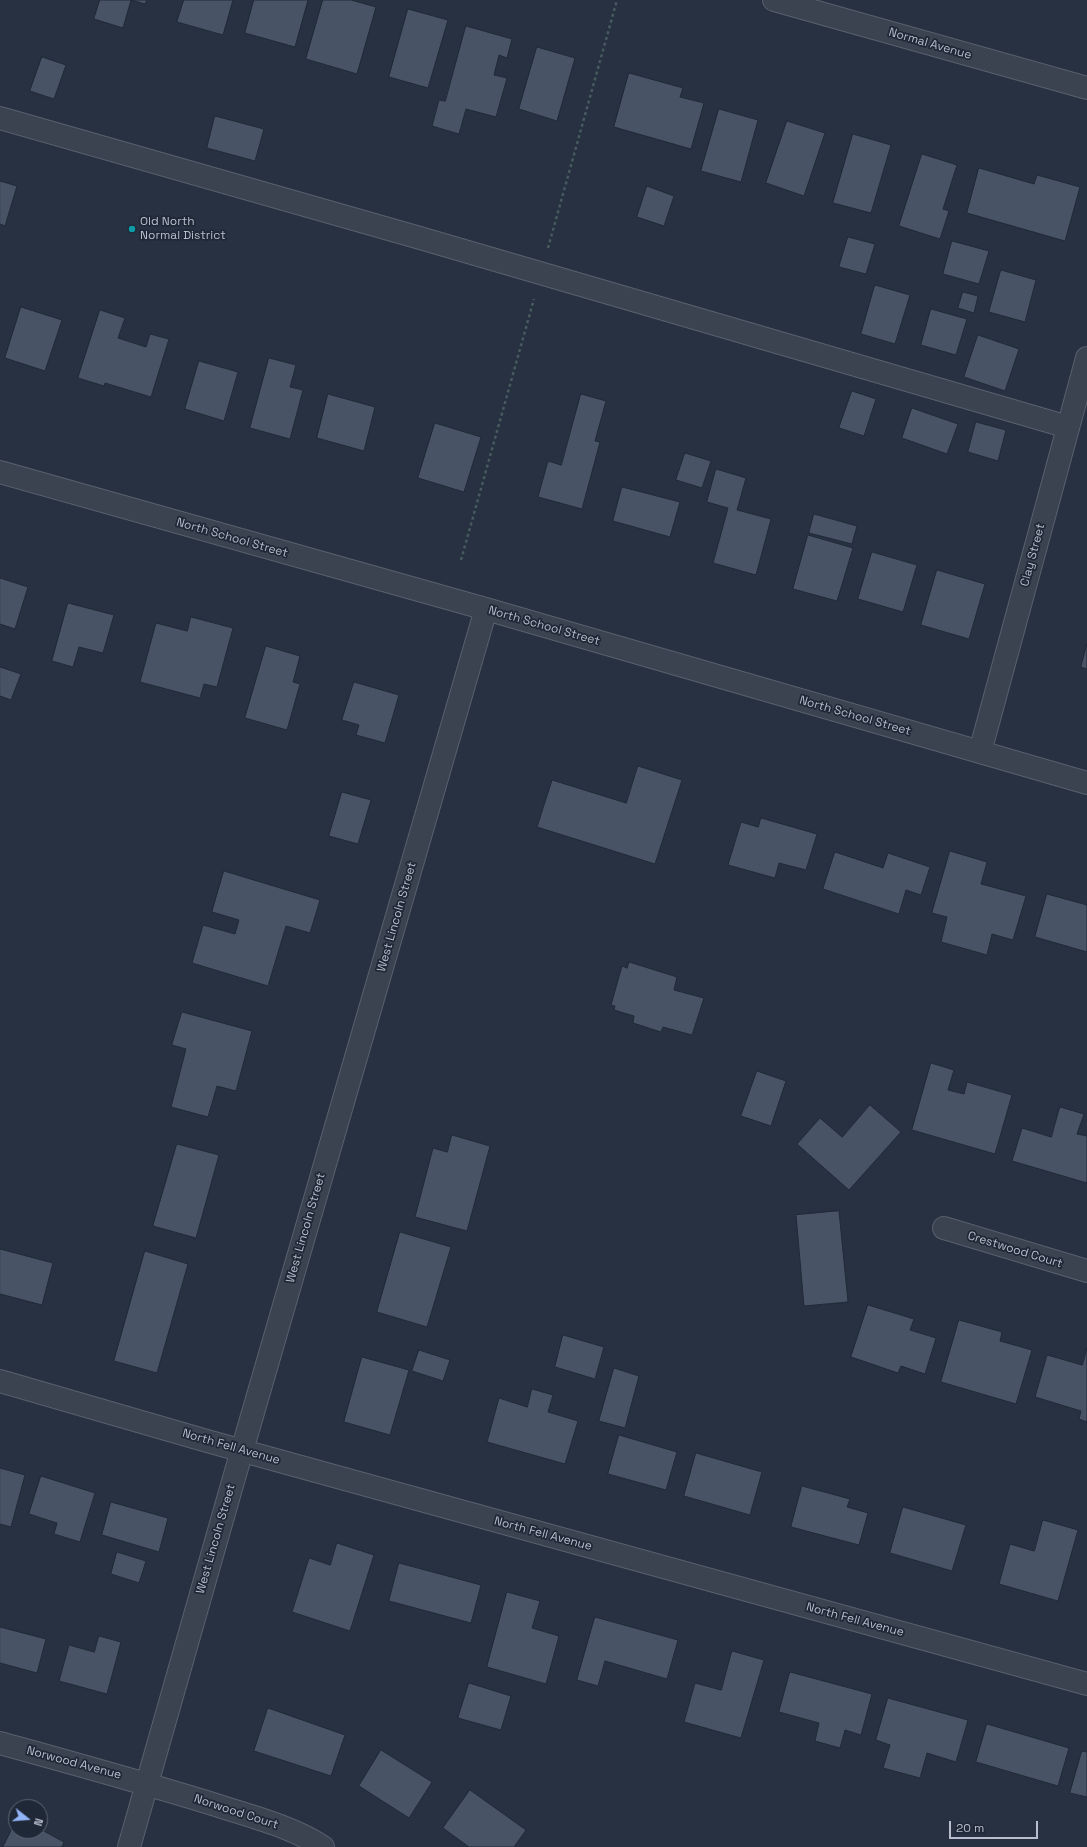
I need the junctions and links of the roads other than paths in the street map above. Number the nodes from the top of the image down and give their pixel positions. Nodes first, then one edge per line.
1 (774, 0) edge
2 (1087, 88) edge
3 (0, 118) edge
4 (1087, 358) edge
5 (1068, 427) junction
6 (0, 472) edge
7 (486, 609) junction
8 (980, 752) junction
9 (1087, 783) edge
10 (944, 1228) dead end
11 (1087, 1271) edge
12 (0, 1381) edge
13 (242, 1450) junction
14 (1087, 1684) edge
15 (0, 1743) edge
16 (147, 1783) junction
17 (129, 1847) edge
18 (323, 1847) edge

1 - 2 street, Normal Avenue
3 - 5 street
4 - 5 street, Clay Street
5 - 8 street, Clay Street
6 - 7 street, North School Street
7 - 8 street, North School Street
7 - 13 street, West Lincoln Street
8 - 9 street, North School Street
10 - 11 street, Crestwood Court
12 - 13 street, North Fell Avenue
13 - 14 street, North Fell Avenue
13 - 16 street, West Lincoln Street
15 - 16 street, Norwood Avenue
16 - 17 street, West Lincoln Street
16 - 18 street, Norwood Court

